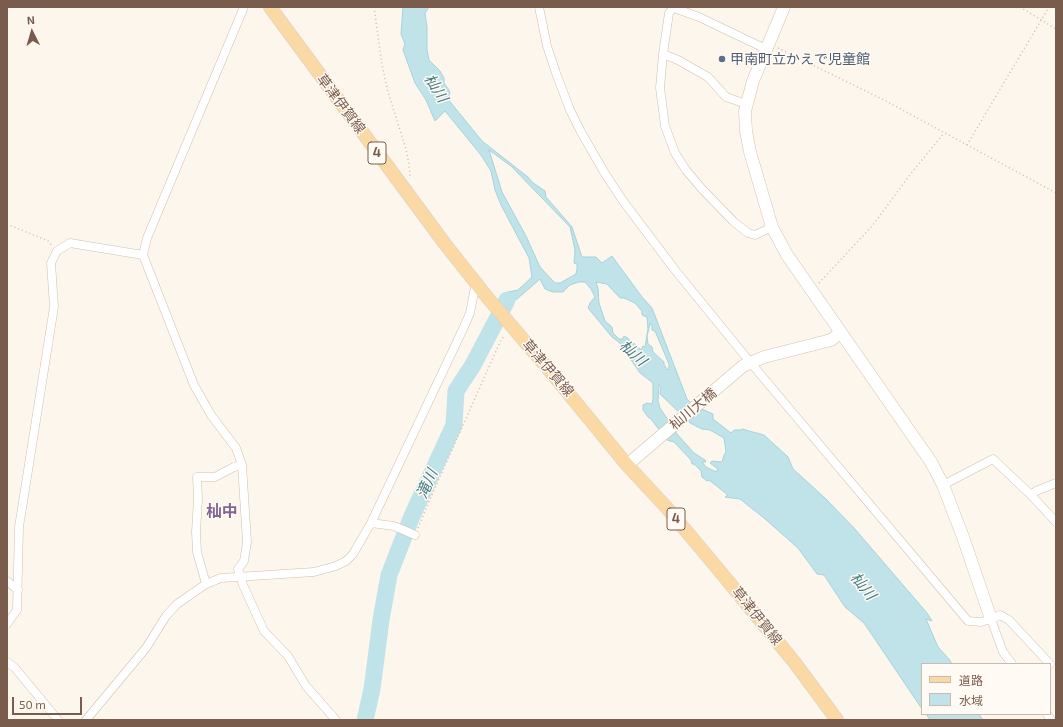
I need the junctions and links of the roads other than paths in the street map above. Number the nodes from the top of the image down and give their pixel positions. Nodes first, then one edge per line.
1 (244, 7) edge
2 (270, 7) edge
3 (539, 7) edge
4 (674, 7) edge
5 (784, 7) edge
6 (768, 45) junction
7 (663, 54) junction
8 (746, 104) junction
9 (772, 227) junction
10 (143, 254) junction
11 (476, 282) junction
12 (840, 332) junction
13 (746, 364) junction
14 (242, 465) junction
15 (627, 465) junction
16 (1056, 483) edge
17 (943, 485) junction
18 (1031, 495) junction
19 (1056, 522) edge
20 (371, 523) junction
21 (413, 534) road end
22 (239, 576) junction
23 (7, 582) edge
24 (206, 584) junction
25 (18, 590) junction
26 (991, 619) junction
27 (7, 624) edge
28 (7, 662) edge
29 (1011, 663) edge
30 (1049, 663) edge
31 (58, 720) edge
32 (86, 720) edge
33 (336, 720) edge
34 (837, 720) edge

1 - 10 street
2 - 11 main road, 草津伊賀線 / 4
3 - 13 street
4 - 6 street
4 - 7 street
5 - 6 street
6 - 8 street
7 - 8 street
7 - 9 street
8 - 9 street
9 - 12 street
10 - 14 street
10 - 25 street
11 - 15 main road, 草津伊賀線 / 4
11 - 20 street
12 - 13 street
12 - 17 street
13 - 15 street, 杣川大橋
13 - 26 street
14 - 22 street
14 - 24 street
15 - 34 main road, 草津伊賀線 / 4
16 - 18 street
17 - 18 street
17 - 26 street
18 - 19 street
20 - 21 street
20 - 22 street
22 - 24 street
22 - 33 street
23 - 25 street
24 - 32 street
25 - 27 street
26 - 29 street
26 - 30 street
28 - 31 street

